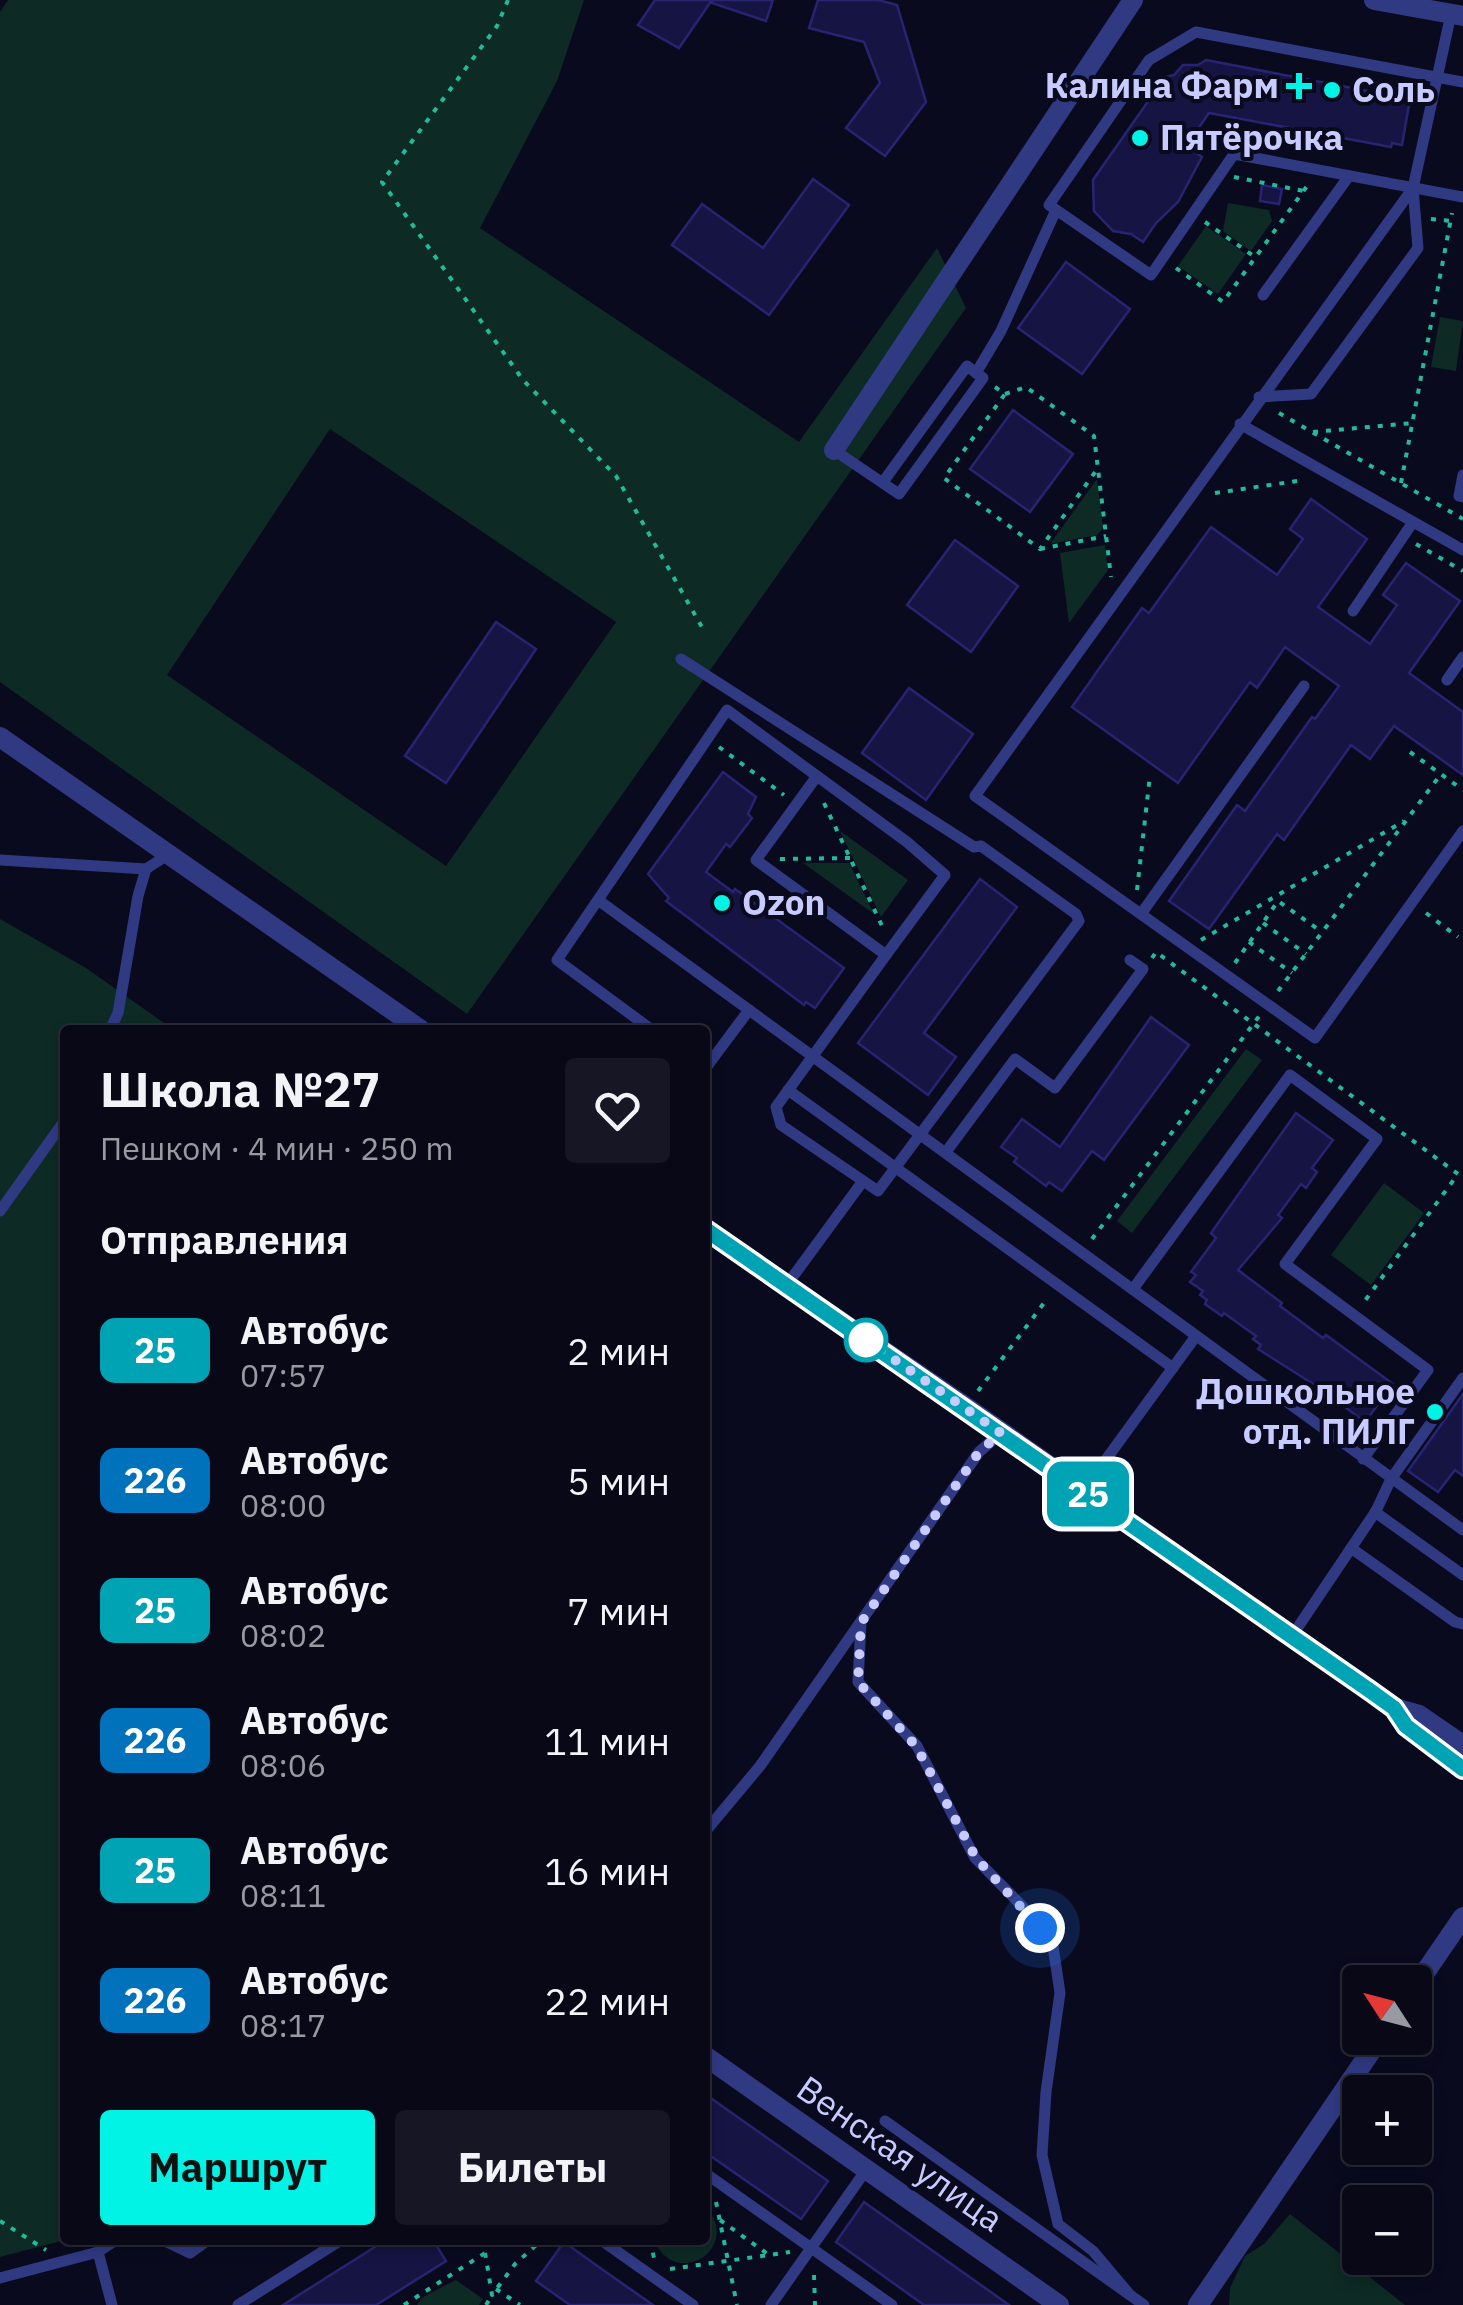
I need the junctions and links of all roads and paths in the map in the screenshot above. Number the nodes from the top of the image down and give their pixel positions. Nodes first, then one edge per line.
1 (508, 0) edge
2 (1134, 0) edge
3 (1374, 0) edge
4 (1457, 15) edge
5 (1438, 78) junction
6 (1463, 82) edge
7 (1319, 170) junction
8 (1220, 174) junction
9 (1349, 176) junction
10 (1413, 188) junction
11 (1304, 191) junction
12 (1459, 196) edge
13 (1056, 210) junction
14 (1205, 222) dead end
15 (1256, 257) junction
16 (1174, 267) dead end
17 (1262, 295) dead end
18 (979, 375) junction
19 (1005, 394) junction
20 (1258, 399) junction
21 (1413, 423) junction
22 (1240, 424) junction
23 (1314, 432) junction
24 (834, 450) joint
25 (1098, 468) junction
26 (1463, 475) edge
27 (1304, 480) dead end
28 (883, 482) junction
29 (1401, 483) junction
30 (1463, 496) edge
31 (1188, 497) junction
32 (1463, 519) edge
33 (1413, 522) junction
34 (1106, 536) junction
35 (1040, 548) junction
36 (1463, 550) edge
37 (1111, 578) dead end
38 (1353, 611) dead end
39 (703, 628) dead end
40 (1463, 657) edge
41 (681, 659) dead end
42 (1447, 680) dead end
43 (1304, 686) dead end
44 (0, 737) edge
45 (708, 738) junction
46 (1410, 752) dead end
47 (1441, 774) junction
48 (1150, 775) dead end
49 (815, 779) junction
50 (1463, 790) edge
51 (797, 804) junction
52 (1406, 820) junction
53 (1463, 832) edge
54 (169, 854) junction
55 (850, 858) junction
56 (756, 859) junction
57 (0, 860) edge
58 (146, 869) junction
59 (598, 900) junction
60 (1412, 902) junction
61 (1138, 912) junction
62 (1262, 923) junction
63 (1322, 932) junction
64 (1458, 937) dead end
65 (1249, 942) junction
66 (1188, 947) junction
67 (889, 951) junction
68 (1306, 954) junction
69 (1130, 960) dead end
70 (1292, 972) junction
71 (1228, 975) junction
72 (1268, 1004) junction
73 (749, 1010) junction
74 (112, 1025) edge
75 (414, 1025) edge
76 (645, 1025) edge
77 (812, 1057) junction
78 (710, 1062) edge
79 (788, 1090) junction
80 (60, 1127) edge
81 (921, 1134) junction
82 (946, 1152) junction
83 (896, 1168) junction
84 (862, 1181) junction
85 (0, 1211) edge
86 (710, 1233) edge
87 (1082, 1252) junction
88 (786, 1286) junction
89 (1057, 1286) junction
90 (1133, 1289) junction
91 (1196, 1336) junction
92 (1173, 1368) junction
93 (1463, 1378) edge
94 (966, 1407) junction
95 (1001, 1433) junction
96 (1363, 1458) junction
97 (1390, 1479) junction
98 (1082, 1490) junction
99 (1376, 1512) junction
100 (1463, 1530) edge
101 (1351, 1548) junction
102 (1463, 1575) edge
103 (861, 1623) junction
104 (1463, 1624) edge
105 (1292, 1636) junction
106 (1394, 1708) junction
107 (1463, 1745) edge
108 (1463, 1769) edge
109 (710, 1826) edge
110 (1463, 1917) edge
111 (1430, 1965) edge
112 (1368, 2055) edge
113 (710, 2060) edge
114 (885, 2122) dead end
115 (866, 2170) junction
116 (710, 2176) edge
117 (710, 2182) edge
118 (0, 2220) edge
119 (720, 2220) junction
120 (108, 2245) edge
121 (173, 2245) edge
122 (201, 2245) edge
123 (334, 2245) edge
124 (484, 2245) edge
125 (536, 2245) edge
126 (609, 2245) edge
127 (812, 2248) junction
128 (98, 2252) junction
129 (486, 2254) junction
130 (769, 2255) junction
131 (728, 2260) junction
132 (63, 2261) junction
133 (647, 2272) junction
134 (0, 2278) edge
135 (496, 2290) junction
136 (492, 2296) junction
137 (1130, 2296) junction
138 (408, 2303) edge
139 (112, 2305) edge
140 (238, 2305) edge
141 (486, 2305) edge
142 (520, 2305) edge
143 (693, 2305) edge
144 (737, 2305) edge
145 (771, 2305) edge
146 (815, 2305) edge
147 (892, 2305) edge
148 (1058, 2305) edge
149 (1144, 2305) edge
150 (1198, 2305) edge

1 - 39 path
2 - 24 street
3 - 4 street
4 - 5 lane
5 - 6 lane
5 - 10 lane
5 - 13 lane
7 - 8 lane
7 - 9 lane
7 - 11 path
8 - 11 path
8 - 13 lane
9 - 10 lane
9 - 17 lane
10 - 12 lane
10 - 20 lane
10 - 20 lane
11 - 15 path
12 - 21 path
13 - 18 lane
14 - 15 path
15 - 16 path
18 - 19 path
18 - 28 lane
18 - 28 lane
19 - 25 path
19 - 35 path
20 - 22 lane
20 - 23 path
21 - 23 path
21 - 29 path
22 - 31 lane
22 - 33 lane
23 - 29 path
24 - 28 lane
25 - 34 path
25 - 35 path
26 - 30 lane
27 - 31 path
29 - 32 path
31 - 61 lane
33 - 36 lane
33 - 38 lane
34 - 35 path
34 - 37 path
40 - 42 lane
41 - 81 lane
43 - 61 lane
44 - 54 street
45 - 49 lane
45 - 51 path
45 - 59 lane
46 - 47 path
47 - 50 path
47 - 52 path
48 - 61 path
49 - 51 lane
49 - 55 path
49 - 67 lane
51 - 56 lane
52 - 63 path
52 - 66 path
53 - 60 lane
54 - 58 lane
54 - 75 street
55 - 56 path
55 - 67 path
56 - 67 lane
57 - 58 lane
58 - 74 lane
59 - 73 lane
59 - 76 lane
60 - 64 path
60 - 72 lane
61 - 66 lane
62 - 63 path
62 - 65 path
62 - 68 path
63 - 68 path
65 - 70 path
65 - 71 path
66 - 71 lane
67 - 77 lane
68 - 70 path
69 - 82 lane
70 - 72 path
71 - 72 lane
72 - 87 path
73 - 77 lane
73 - 78 lane
77 - 79 lane
77 - 81 lane
79 - 83 lane
79 - 84 lane
80 - 85 lane
81 - 82 lane
81 - 83 lane
82 - 87 lane
83 - 84 lane
83 - 89 lane
84 - 88 lane
86 - 88 street
87 - 90 lane
88 - 94 street
89 - 92 lane
89 - 94 path
90 - 91 lane
90 - 96 lane
91 - 92 lane
91 - 96 lane
92 - 98 lane
93 - 97 lane
94 - 95 street
95 - 98 street
95 - 103 lane
96 - 97 lane
97 - 99 lane
97 - 100 lane
98 - 105 street
99 - 101 lane
99 - 102 lane
101 - 104 lane
101 - 105 lane
103 - 109 lane
103 - 137 lane
105 - 106 street
106 - 107 street
106 - 108 street
110 - 111 street
112 - 150 street
113 - 115 street, Венская улица
114 - 137 lane
115 - 127 lane
115 - 148 street, Венская улица
116 - 127 lane
117 - 119 path
118 - 132 path
119 - 130 path
119 - 131 path
120 - 128 lane
121 - 122 lane
123 - 140 lane
124 - 129 path
125 - 135 path
126 - 133 lane
127 - 130 path
127 - 145 lane
127 - 146 path
127 - 147 lane
128 - 132 lane
128 - 139 lane
129 - 136 path
129 - 138 path
130 - 131 path
131 - 133 path
131 - 144 path
132 - 134 lane
133 - 143 lane
135 - 136 path
135 - 142 path
136 - 141 path
137 - 149 lane

